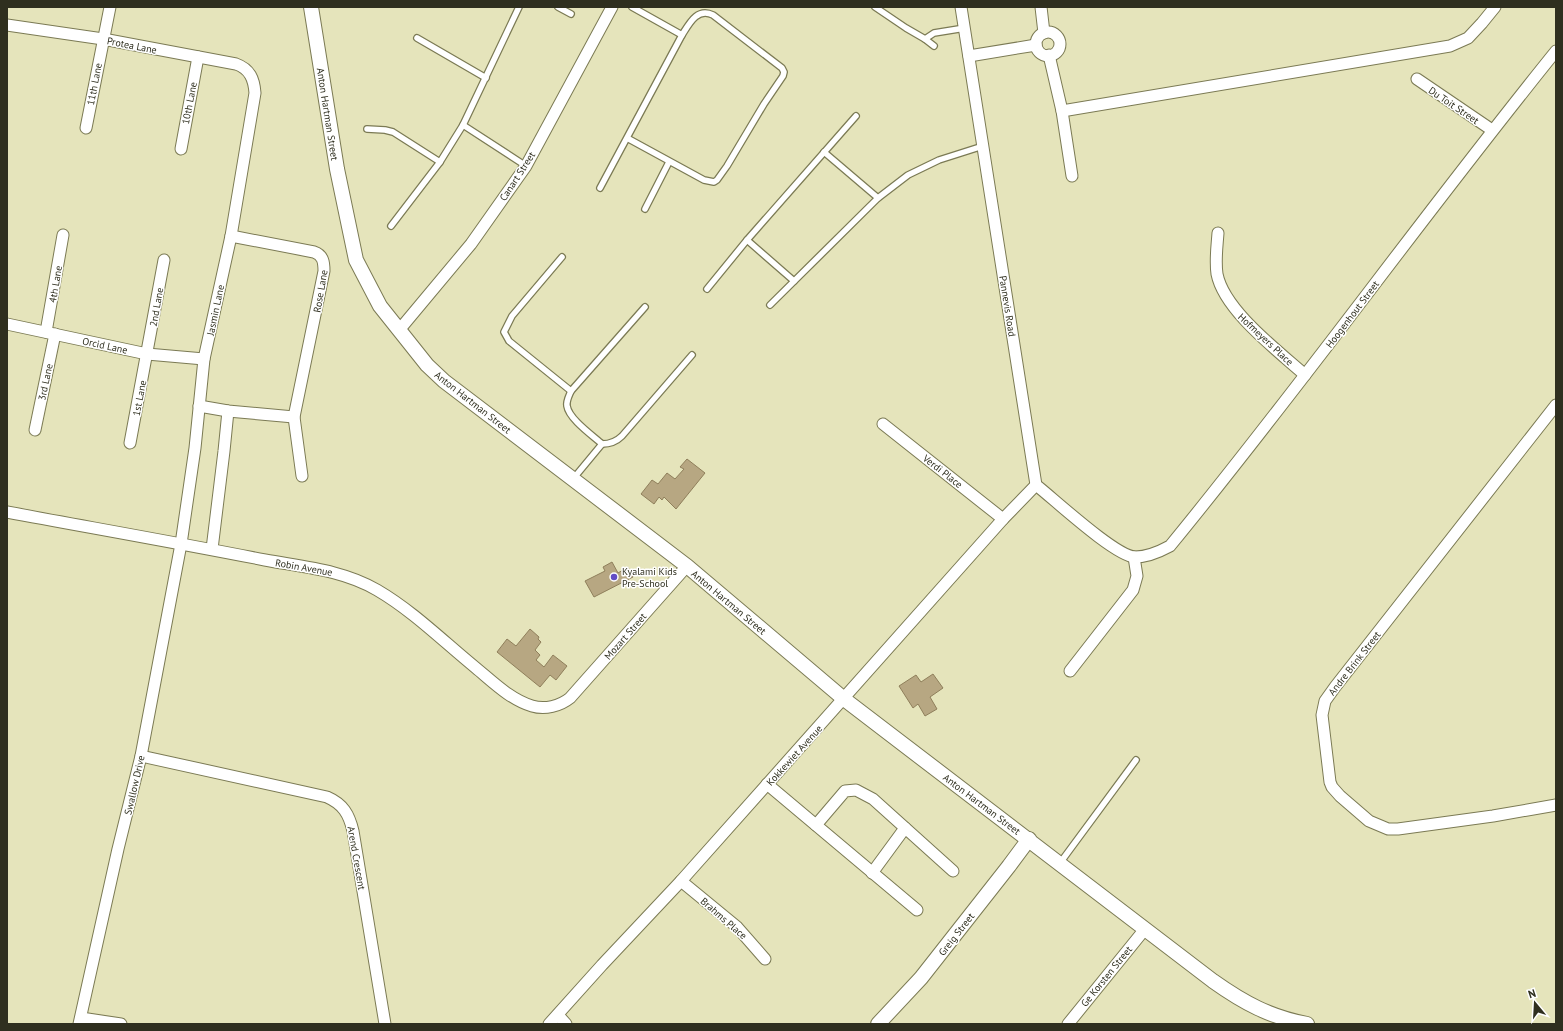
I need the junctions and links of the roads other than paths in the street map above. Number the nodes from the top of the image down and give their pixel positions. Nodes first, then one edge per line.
1 (110, 7) edge
2 (311, 7) edge
3 (519, 7) edge
4 (558, 7) edge
5 (612, 7) edge
6 (632, 7) edge
7 (876, 7) edge
8 (961, 7) edge
9 (1041, 7) edge
10 (1495, 7) edge
11 (571, 14) dead end
12 (7, 25) edge
13 (965, 28) junction
14 (1044, 33) junction
15 (682, 35) junction
16 (417, 38) dead end
17 (103, 39) junction
18 (925, 39) junction
19 (1036, 45) junction
20 (934, 46) dead end
21 (1556, 51) edge
22 (1049, 55) junction
23 (969, 56) junction
24 (198, 57) junction
25 (252, 77) joint
26 (486, 78) junction
27 (1417, 79) dead end
28 (1062, 111) junction
29 (856, 116) dead end
30 (463, 126) junction
31 (86, 128) dead end
32 (367, 129) dead end
33 (1492, 130) junction
34 (627, 138) junction
35 (983, 146) junction
36 (180, 149) dead end
37 (824, 152) junction
38 (440, 162) junction
39 (669, 162) junction
40 (526, 166) junction
41 (1072, 176) dead end
42 (600, 188) dead end
43 (878, 198) junction
44 (645, 209) dead end
45 (391, 226) dead end
46 (1218, 234) dead end
47 (63, 235) dead end
48 (231, 236) junction
49 (747, 240) junction
50 (562, 257) dead end
51 (164, 260) dead end
52 (794, 281) junction
53 (707, 289) dead end
54 (770, 305) dead end
55 (645, 307) dead end
56 (7, 324) edge
57 (400, 330) junction
58 (51, 333) junction
59 (147, 354) junction
60 (692, 355) dead end
61 (204, 360) junction
62 (1305, 375) junction
63 (571, 391) junction
64 (1556, 405) edge
65 (199, 406) junction
66 (228, 411) junction
67 (294, 418) junction
68 (883, 424) dead end
69 (35, 430) dead end
70 (130, 443) dead end
71 (602, 444) junction
72 (302, 476) dead end
73 (573, 479) junction
74 (1036, 485) junction
75 (7, 512) edge
76 (1003, 519) junction
77 (181, 544) junction
78 (212, 549) junction
79 (1134, 557) junction
80 (687, 566) junction
81 (1070, 671) dead end
82 (844, 699) junction
83 (562, 704) joint
84 (141, 756) junction
85 (1136, 760) dead end
86 (767, 784) junction
87 (1556, 805) edge
88 (816, 825) junction
89 (905, 828) junction
90 (1029, 839) junction
91 (1060, 863) junction
92 (953, 871) dead end
93 (872, 873) junction
94 (681, 881) junction
95 (917, 910) dead end
96 (1145, 928) junction
97 (765, 959) dead end
98 (558, 1016) junction
99 (80, 1021) edge
100 (121, 1024) edge
101 (385, 1024) edge
102 (549, 1024) edge
103 (566, 1024) edge
104 (878, 1024) edge
105 (1068, 1024) edge
106 (1307, 1024) edge

1 - 17 street, 11th Lane
2 - 57 street, Anton Hartman Street
3 - 26 lane
4 - 11 lane
5 - 40 street, Canart Street
6 - 15 lane
7 - 18 lane
8 - 13 street, Pannevis Road
9 - 14 street
10 - 28 street
12 - 17 street, Protea Lane
13 - 18 lane
13 - 23 street, Pannevis Road
14 - 19 street
14 - 22 street
15 - 34 lane
15 - 39 lane
16 - 26 lane
17 - 24 street, Protea Lane
17 - 31 street, 11th Lane
18 - 20 lane
19 - 22 street
19 - 23 street
21 - 33 street, Hoogenhout Street
22 - 28 street
23 - 35 street, Pannevis Road
24 - 25 street, Protea Lane
24 - 36 street, 10th Lane
25 - 48 street, Jasmin Lane
26 - 30 lane
27 - 33 street, Du Toit Street
28 - 41 street
29 - 37 lane
30 - 38 lane
30 - 40 lane
32 - 38 lane
33 - 62 street, Hoogenhout Street
34 - 39 lane
34 - 42 lane
35 - 43 lane
35 - 74 street, Pannevis Road
37 - 43 lane
37 - 49 lane
38 - 45 lane
39 - 44 lane
40 - 57 street, Canart Street
43 - 52 lane
46 - 62 street, Hofmeyers Place
47 - 58 street, 4th Lane
48 - 61 street, Jasmin Lane
48 - 67 street, Rose Lane
49 - 52 lane
49 - 53 lane
50 - 63 lane
51 - 59 street, 2nd Lane
52 - 54 lane
55 - 63 lane
56 - 58 street, Orcid Lane
57 - 73 street, Anton Hartman Street
58 - 59 street, Orcid Lane
58 - 69 street, 3rd Lane
59 - 61 street, Orcid Lane
59 - 70 street, 1st Lane
60 - 71 lane
61 - 65 street, Jasmin Lane
62 - 79 street, Hoogenhout Street
63 - 71 lane
64 - 87 street, Andre Brink Street
65 - 66 street
65 - 77 street, Jasmin Lane
66 - 67 street
66 - 78 street
67 - 72 street, Rose Lane
68 - 76 street, Verdi Place
71 - 73 lane
73 - 80 street, Anton Hartman Street
74 - 76 street, Kokkewiet Avenue
74 - 79 street
75 - 77 street, Robin Avenue
76 - 82 street, Kokkewiet Avenue
77 - 78 street, Robin Avenue
77 - 84 street, Swallow Drive
78 - 83 street, Robin Avenue
79 - 81 street
80 - 82 street, Anton Hartman Street
80 - 83 street, Mozart Street
82 - 86 street, Kokkewiet Avenue
82 - 90 street, Anton Hartman Street
84 - 99 street, Swallow Drive
84 - 101 street, Arend Crescent
85 - 91 lane
86 - 88 street
86 - 94 street, Kokkewiet Avenue
88 - 89 street
88 - 93 street
89 - 92 street
89 - 93 street
90 - 91 street, Anton Hartman Street
90 - 104 street, Greig Street
91 - 96 street, Anton Hartman Street
93 - 95 street
94 - 97 street, Brahms Place
94 - 98 street, Kokkewiet Avenue
96 - 105 street, Ge Korsten Street
96 - 106 street, Anton Hartman Street
98 - 102 street, Kokkewiet Avenue
98 - 103 street
99 - 100 street

